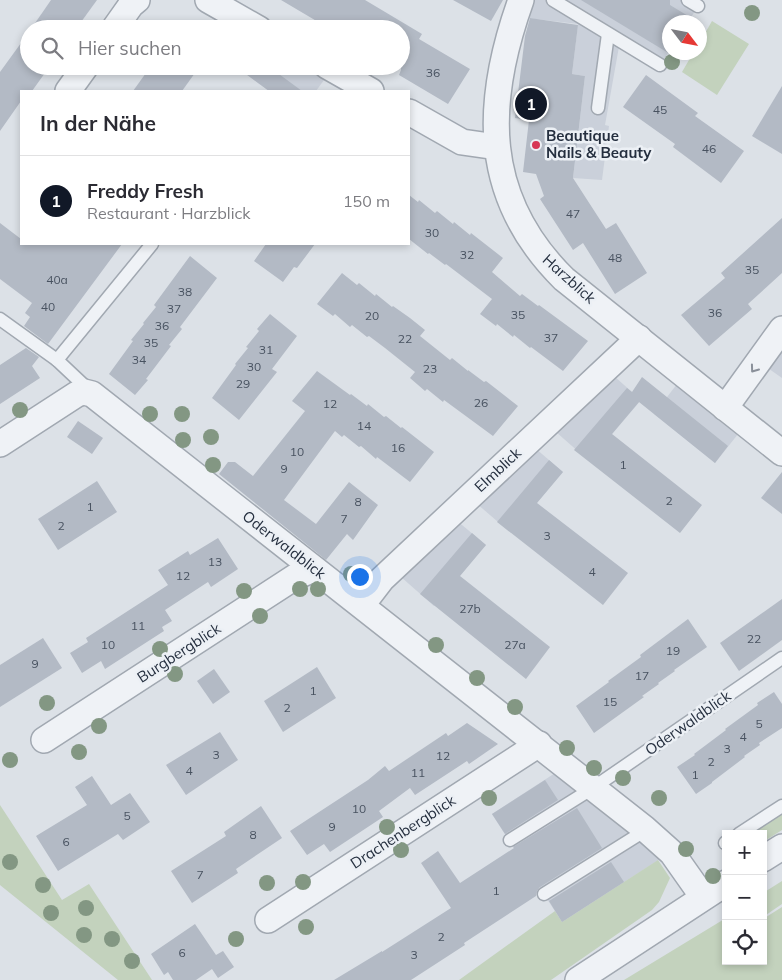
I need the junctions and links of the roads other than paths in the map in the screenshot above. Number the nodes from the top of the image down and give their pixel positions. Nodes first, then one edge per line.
1 (137, 0) edge
2 (208, 0) edge
3 (553, 0) edge
4 (520, 1) edge
5 (120, 20) edge
6 (243, 20) edge
7 (608, 34) junction
8 (660, 66) dead end
9 (80, 75) edge
10 (343, 75) edge
11 (69, 90) edge
12 (369, 90) edge
13 (598, 108) dead end
14 (410, 113) edge
15 (497, 147) junction
16 (151, 245) edge
17 (0, 320) edge
18 (782, 329) edge
19 (639, 338) junction
20 (58, 360) junction
21 (92, 394) junction
22 (725, 408) junction
23 (0, 444) edge
24 (782, 453) edge
25 (314, 569) junction
26 (362, 605) junction
27 (782, 658) edge
28 (44, 740) dead end
29 (539, 744) junction
30 (594, 788) junction
31 (782, 806) edge
32 (646, 830) junction
33 (745, 830) edge
34 (510, 840) dead end
35 (782, 847) edge
36 (767, 856) edge
37 (722, 885) edge
38 (544, 894) dead end
39 (703, 897) junction
40 (268, 920) dead end
41 (578, 980) edge

1 - 5 street
2 - 6 street
3 - 7 lane
4 - 15 street, Harzblick
7 - 8 lane
7 - 13 lane
9 - 11 street
10 - 12 street
14 - 15 street
15 - 19 street, Harzblick
16 - 20 lane
17 - 20 lane, Oderwaldblick
18 -> 22 street
19 - 22 street, Harzblick
19 - 26 street, Elmblick
20 - 21 lane, Oderwaldblick
21 - 23 street
21 - 25 street, Oderwaldblick
22 - 24 street, Harzblick
25 - 26 street, Oderwaldblick
25 - 28 street, Burgbergblick
26 - 29 street, Oderwaldblick
27 - 30 lane, Oderwaldblick
29 - 30 street, Oderwaldblick
29 - 40 street, Drachenbergblick
30 - 32 street, Oderwaldblick
30 - 34 lane
31 - 33 lane
32 - 38 lane
32 - 39 street, Oderwaldblick
35 - 36 street
37 - 39 street
39 - 41 street

